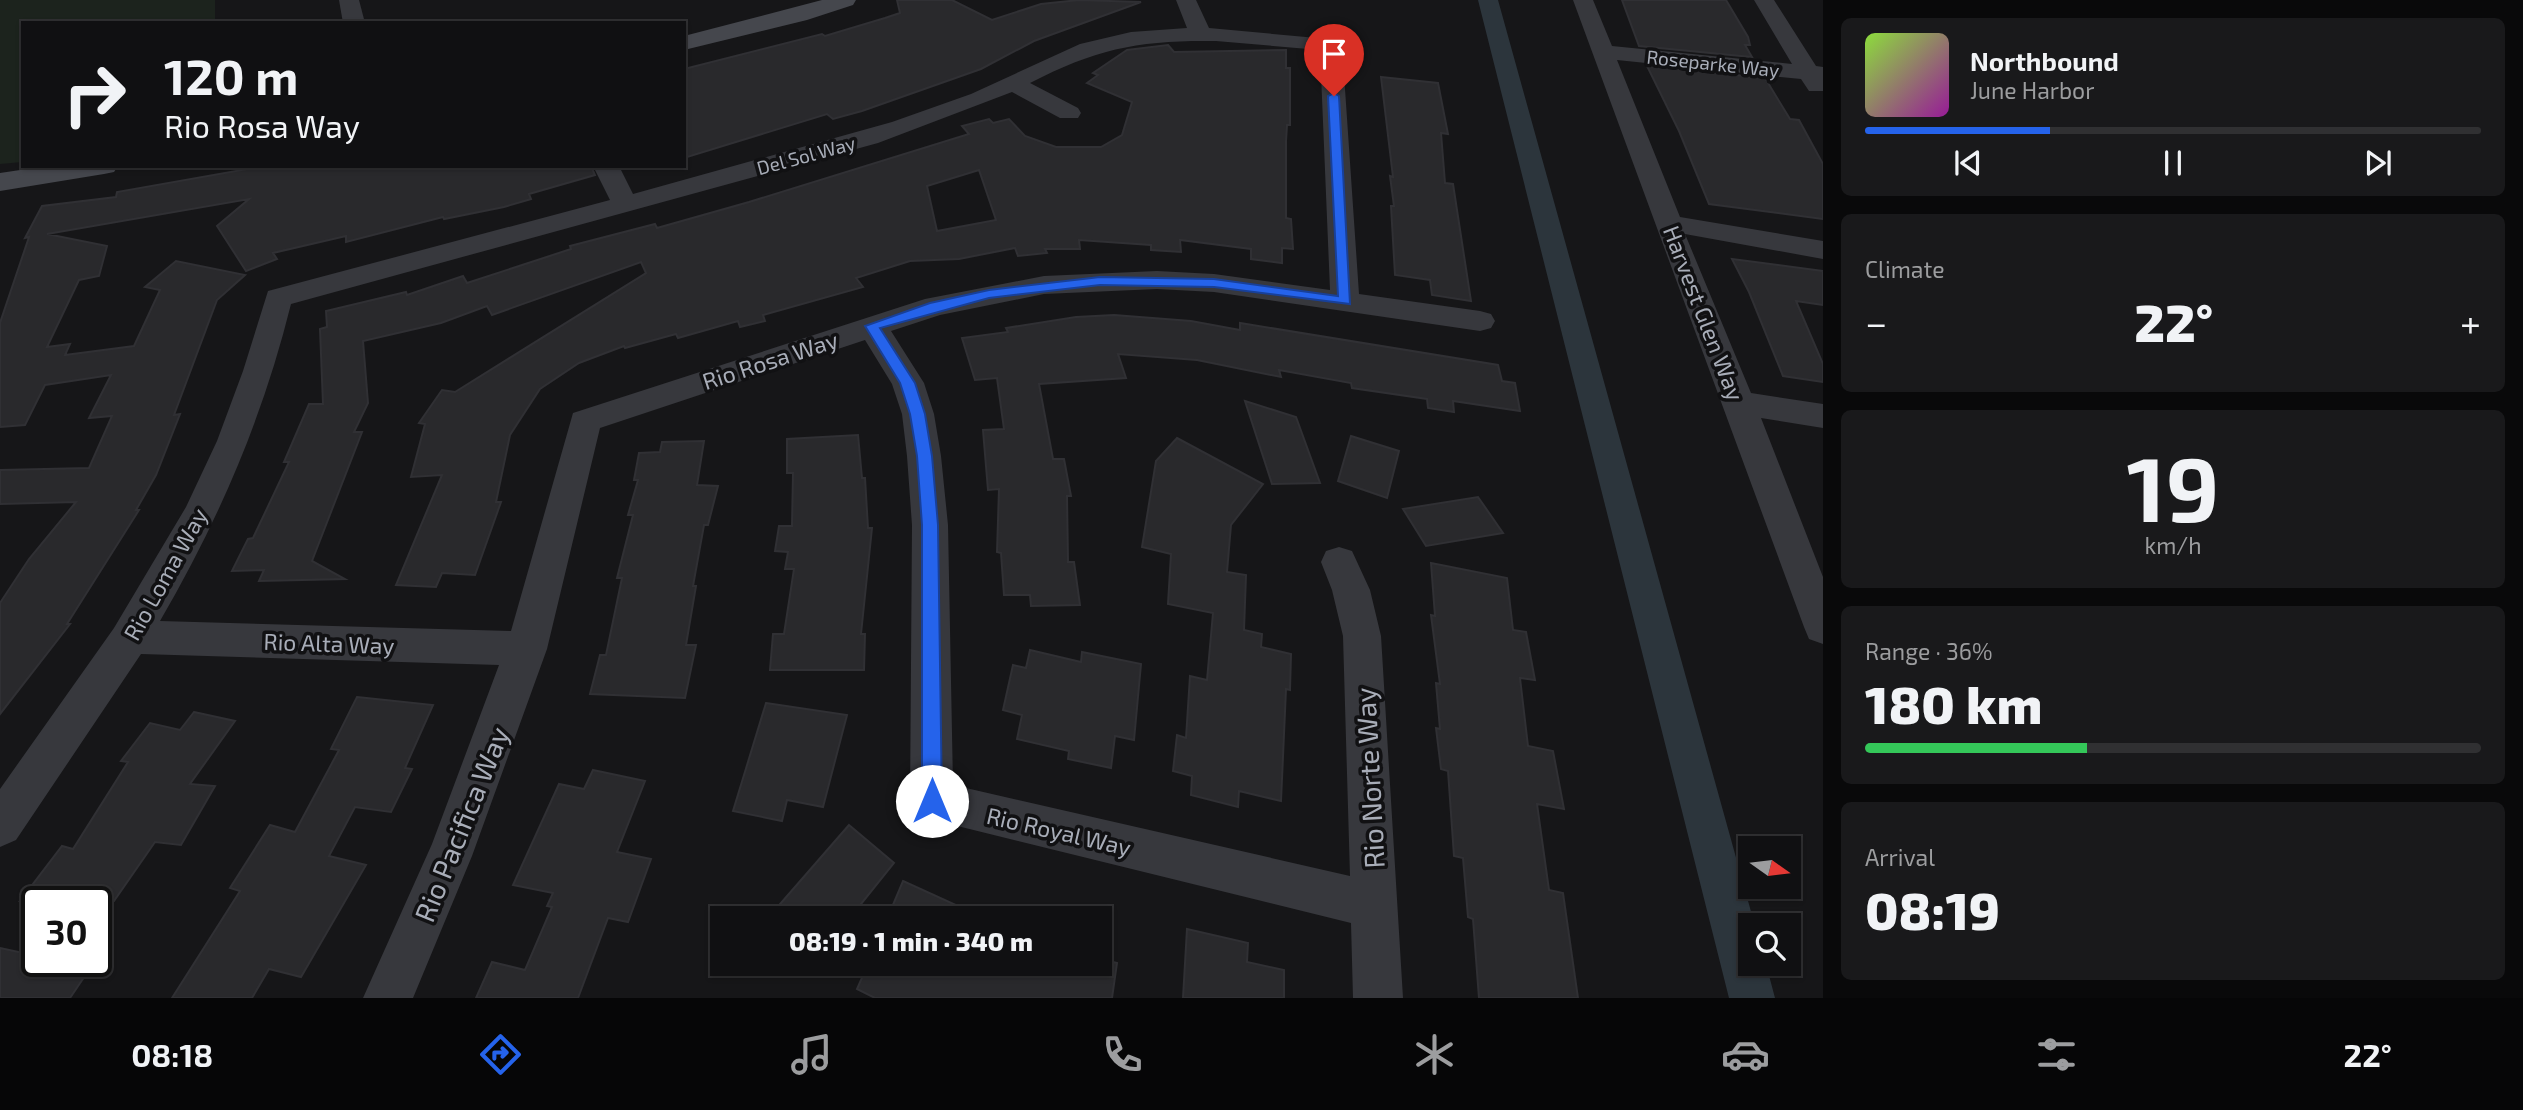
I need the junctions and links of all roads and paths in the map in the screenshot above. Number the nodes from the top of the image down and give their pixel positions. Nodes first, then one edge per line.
1 (349, 0) edge
2 (845, 0) edge
3 (1186, 0) edge
4 (1583, 0) edge
5 (1764, 0) edge
6 (354, 21) edge
7 (1200, 33) junction
8 (686, 43) edge
9 (1604, 52) junction
10 (1816, 73) edge
11 (1012, 83) junction
12 (1823, 95) edge
13 (1069, 113) dead end
14 (93, 168) edge
15 (607, 168) edge
16 (1, 185) edge
17 (625, 204) junction
18 (1669, 223) junction
19 (1823, 250) edge
20 (278, 298) joint
21 (1345, 301) junction
22 (1480, 321) dead end
23 (872, 326) junction
24 (1739, 402) junction
25 (1823, 416) edge
26 (1339, 562) dead end
27 (1823, 628) edge
28 (130, 637) junction
29 (527, 649) junction
30 (0, 825) edge
31 (1375, 905) junction
32 (388, 998) edge
33 (1378, 998) edge

1 - 6 street
2 - 8 street
3 - 7 street
4 - 9 street, Harvest Glen Way
5 - 10 street
7 - 11 street, Del Sol Way
7 - 21 street, Del Sol Way
9 - 10 street, Roseparke Way
9 - 18 street, Harvest Glen Way
10 - 12 street
11 - 13 street
11 - 17 street, Del Sol Way
14 - 16 street
15 - 17 street
17 - 20 street, Del Sol Way
18 - 19 street
18 - 24 street, Harvest Glen Way
20 - 28 street, Rio Loma Way
21 - 22 street, Rio Rosa Way
21 - 23 street, Rio Rosa Way
23 - 29 street, Rio Rosa Way
23 - 31 street, Rio Royal Way
24 - 25 street
24 - 27 street, Harvest Glen Way
26 - 31 street, Rio Norte Way
28 - 29 street, Rio Alta Way
28 - 30 street, Rio Loma Way
29 - 32 street, Rio Pacifica Way
31 - 33 street, Rio Norte Way

